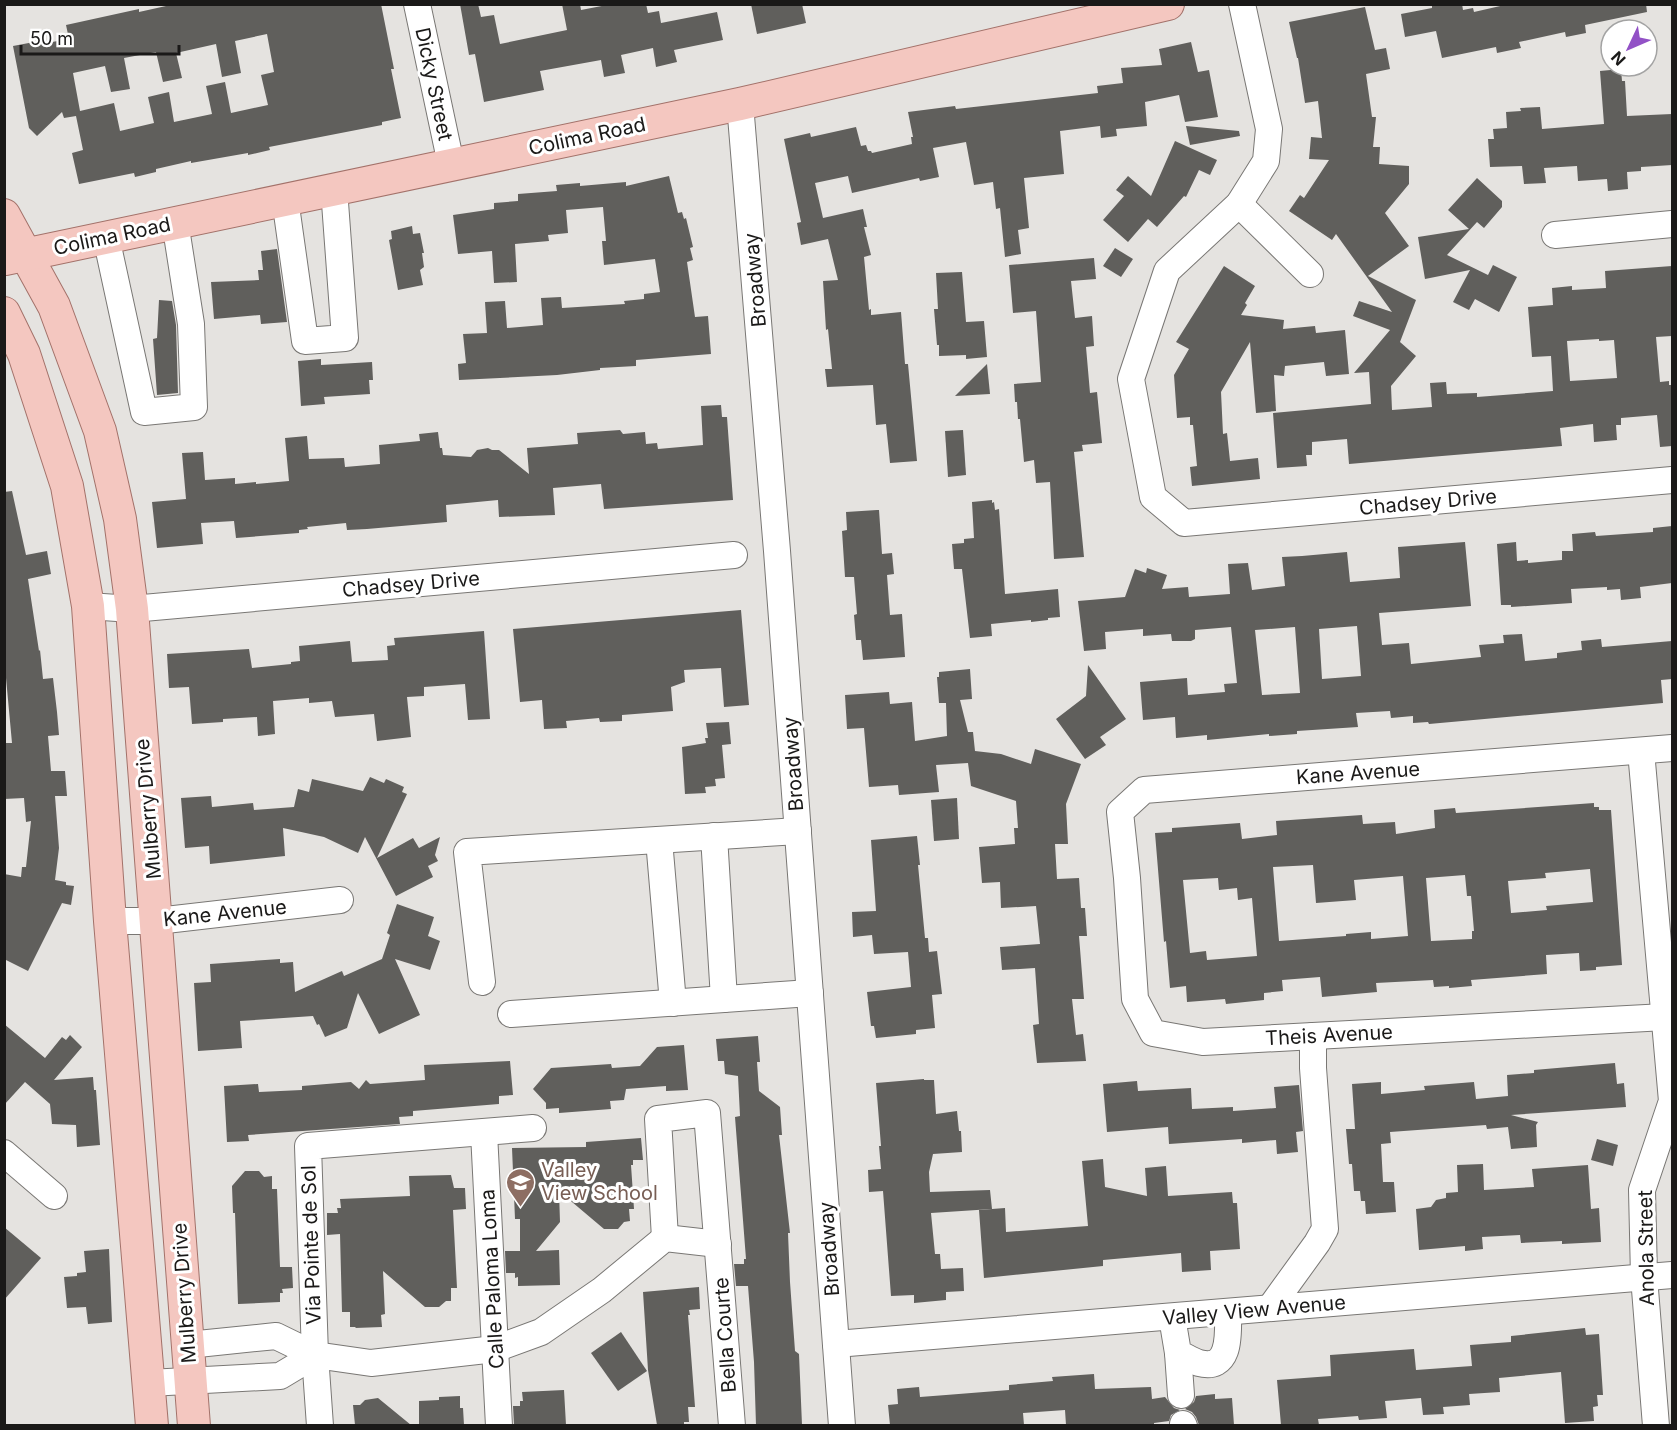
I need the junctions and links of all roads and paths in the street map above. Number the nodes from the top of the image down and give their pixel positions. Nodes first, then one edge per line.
1 (417, 4) edge
2 (1168, 4) edge
3 (1242, 4) edge
4 (740, 104) junction
5 (451, 164) junction
6 (334, 189) junction
7 (285, 199) junction
8 (1239, 204) junction
9 (4, 215) edge
10 (175, 222) junction
11 (1672, 224) edge
12 (1555, 235) dead end
13 (106, 237) junction
14 (15, 257) edge
15 (1310, 274) dead end
16 (4, 313) edge
17 (1672, 480) edge
18 (734, 555) dead end
19 (87, 606) junction
20 (132, 609) junction
21 (1672, 748) edge
22 (1641, 751) junction
23 (798, 831) junction
24 (714, 836) junction
25 (660, 840) junction
26 (1127, 878) joint
27 (340, 900) dead end
28 (110, 921) junction
29 (157, 921) junction
30 (482, 982) dead end
31 (810, 993) junction
32 (724, 999) junction
33 (673, 1003) junction
34 (511, 1014) dead end
35 (1665, 1017) junction
36 (1313, 1036) junction
37 (533, 1128) dead end
38 (484, 1133) junction
39 (4, 1153) edge
40 (54, 1196) dead end
41 (665, 1238) junction
42 (718, 1244) junction
43 (1672, 1275) edge
44 (1644, 1277) junction
45 (1270, 1308) junction
46 (1228, 1312) junction
47 (1172, 1317) junction
48 (836, 1344) junction
49 (188, 1345) junction
50 (495, 1349) junction
51 (1178, 1353) junction
52 (315, 1355) junction
53 (191, 1382) junction
54 (149, 1383) junction
55 (1180, 1395) dead end
56 (152, 1425) edge
57 (194, 1425) edge
58 (320, 1425) edge
59 (499, 1425) edge
60 (732, 1425) edge
61 (842, 1425) edge
62 (1656, 1425) edge

1 - 5 street, Dicky Street
2 - 4 main road, Colima Road
3 - 8 street
4 - 5 main road, Colima Road
4 - 23 street, Broadway
5 - 6 main road, Colima Road
6 - 7 main road, Colima Road
6 - 7 street
7 - 10 main road, Colima Road
8 - 15 street
8 - 17 street, Chadsey Drive
9 - 14 main road, Mulberry Drive
10 - 13 main road, Colima Road
10 - 13 street
11 - 12 street
13 - 14 main road, Colima Road
14 - 20 main road, Mulberry Drive
16 - 19 main road, Mulberry Drive
18 - 20 street, Chadsey Drive
19 - 20 street, Chadsey Drive
19 - 28 main road, Mulberry Drive
20 - 29 main road, Mulberry Drive
21 - 22 street, Kane Avenue
22 - 26 street, Kane Avenue
22 - 35 street, Anola Street
23 - 24 street
23 - 31 street, Broadway
24 - 25 street
24 - 32 street
25 - 30 street
25 - 33 street
26 - 36 street, Theis Avenue
27 - 29 street, Kane Avenue
28 - 29 street, Kane Avenue
28 - 54 main road, Mulberry Drive
29 - 49 main road, Mulberry Drive
31 - 32 street
31 - 48 street, Broadway
32 - 33 street
33 - 34 street
35 - 36 street, Theis Avenue
35 - 44 street, Anola Street
36 - 45 street
37 - 38 street, Via Pointe de Sol
38 - 50 street, Calle Paloma Loma
38 - 52 street, Via Pointe de Sol
39 - 40 street
41 - 42 street
41 - 42 street, Bella Courte
41 - 50 street
42 - 60 street, Bella Courte
43 - 44 street, Valley View Avenue
44 - 45 street, Valley View Avenue
44 - 62 street, Anola Street
45 - 46 street, Valley View Avenue
46 - 47 street, Valley View Avenue
46 - 51 street
47 - 48 street, Valley View Avenue
47 - 51 street
48 - 61 street, Broadway
49 - 52 street
49 - 53 main road, Mulberry Drive
50 - 52 street
50 - 59 street, Calle Paloma Loma
51 - 55 street
52 - 53 street
52 - 58 street, Via Pointe de Sol
53 - 54 street
53 - 57 main road, Mulberry Drive
54 - 56 main road, Mulberry Drive

